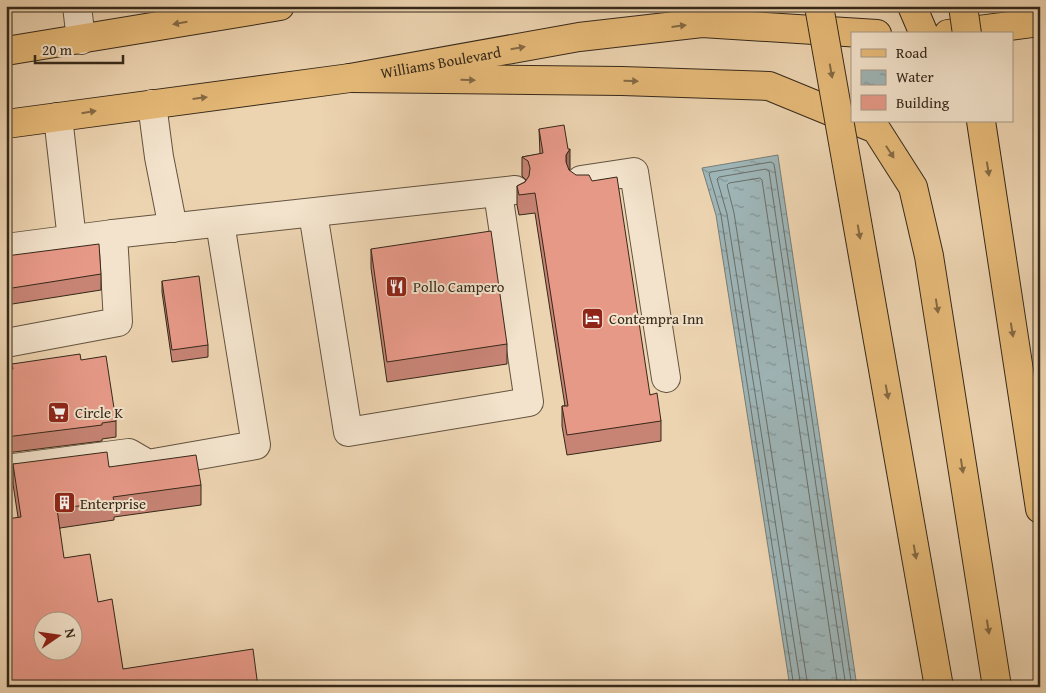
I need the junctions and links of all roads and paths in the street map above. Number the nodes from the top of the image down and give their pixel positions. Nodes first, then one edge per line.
1 (77, 6) edge
2 (280, 6) edge
3 (819, 6) edge
4 (912, 6) edge
5 (963, 6) edge
6 (1040, 22) edge
7 (851, 32) edge
8 (923, 32) edge
9 (963, 32) edge
10 (967, 32) edge
11 (81, 40) junction
12 (6, 51) edge
13 (350, 78) junction
14 (152, 104) junction
15 (58, 117) junction
16 (851, 120) edge
17 (856, 122) edge
18 (981, 122) edge
19 (6, 124) edge
20 (581, 180) edge
21 (313, 213) junction
22 (220, 223) junction
23 (173, 228) junction
24 (113, 234) junction
25 (72, 240) junction
26 (6, 248) edge
27 (6, 343) edge
28 (666, 378) dead end
29 (6, 469) edge
30 (1040, 509) edge
31 (939, 687) edge
32 (997, 687) edge

1 - 11 lane
2 -> 11 main road
3 -> 31 main road, bridge
4 - 8 main road
5 - 10 main road, bridge
6 - 9 main road
13 -> 7 main road, Williams Boulevard
11 - 12 main road
14 -> 13 main road, Williams Boulevard
13 -> 16 main road
15 -> 14 main road, Williams Boulevard
14 - 23 lane
15 - 19 main road, Williams Boulevard
15 - 25 lane
17 -> 32 main road
18 -> 30 main road
20 - 28 lane
21 - 21 lane
21 - 22 lane
22 - 23 lane
22 - 29 lane
23 - 24 lane
24 - 25 lane
24 - 27 lane
25 - 26 lane

